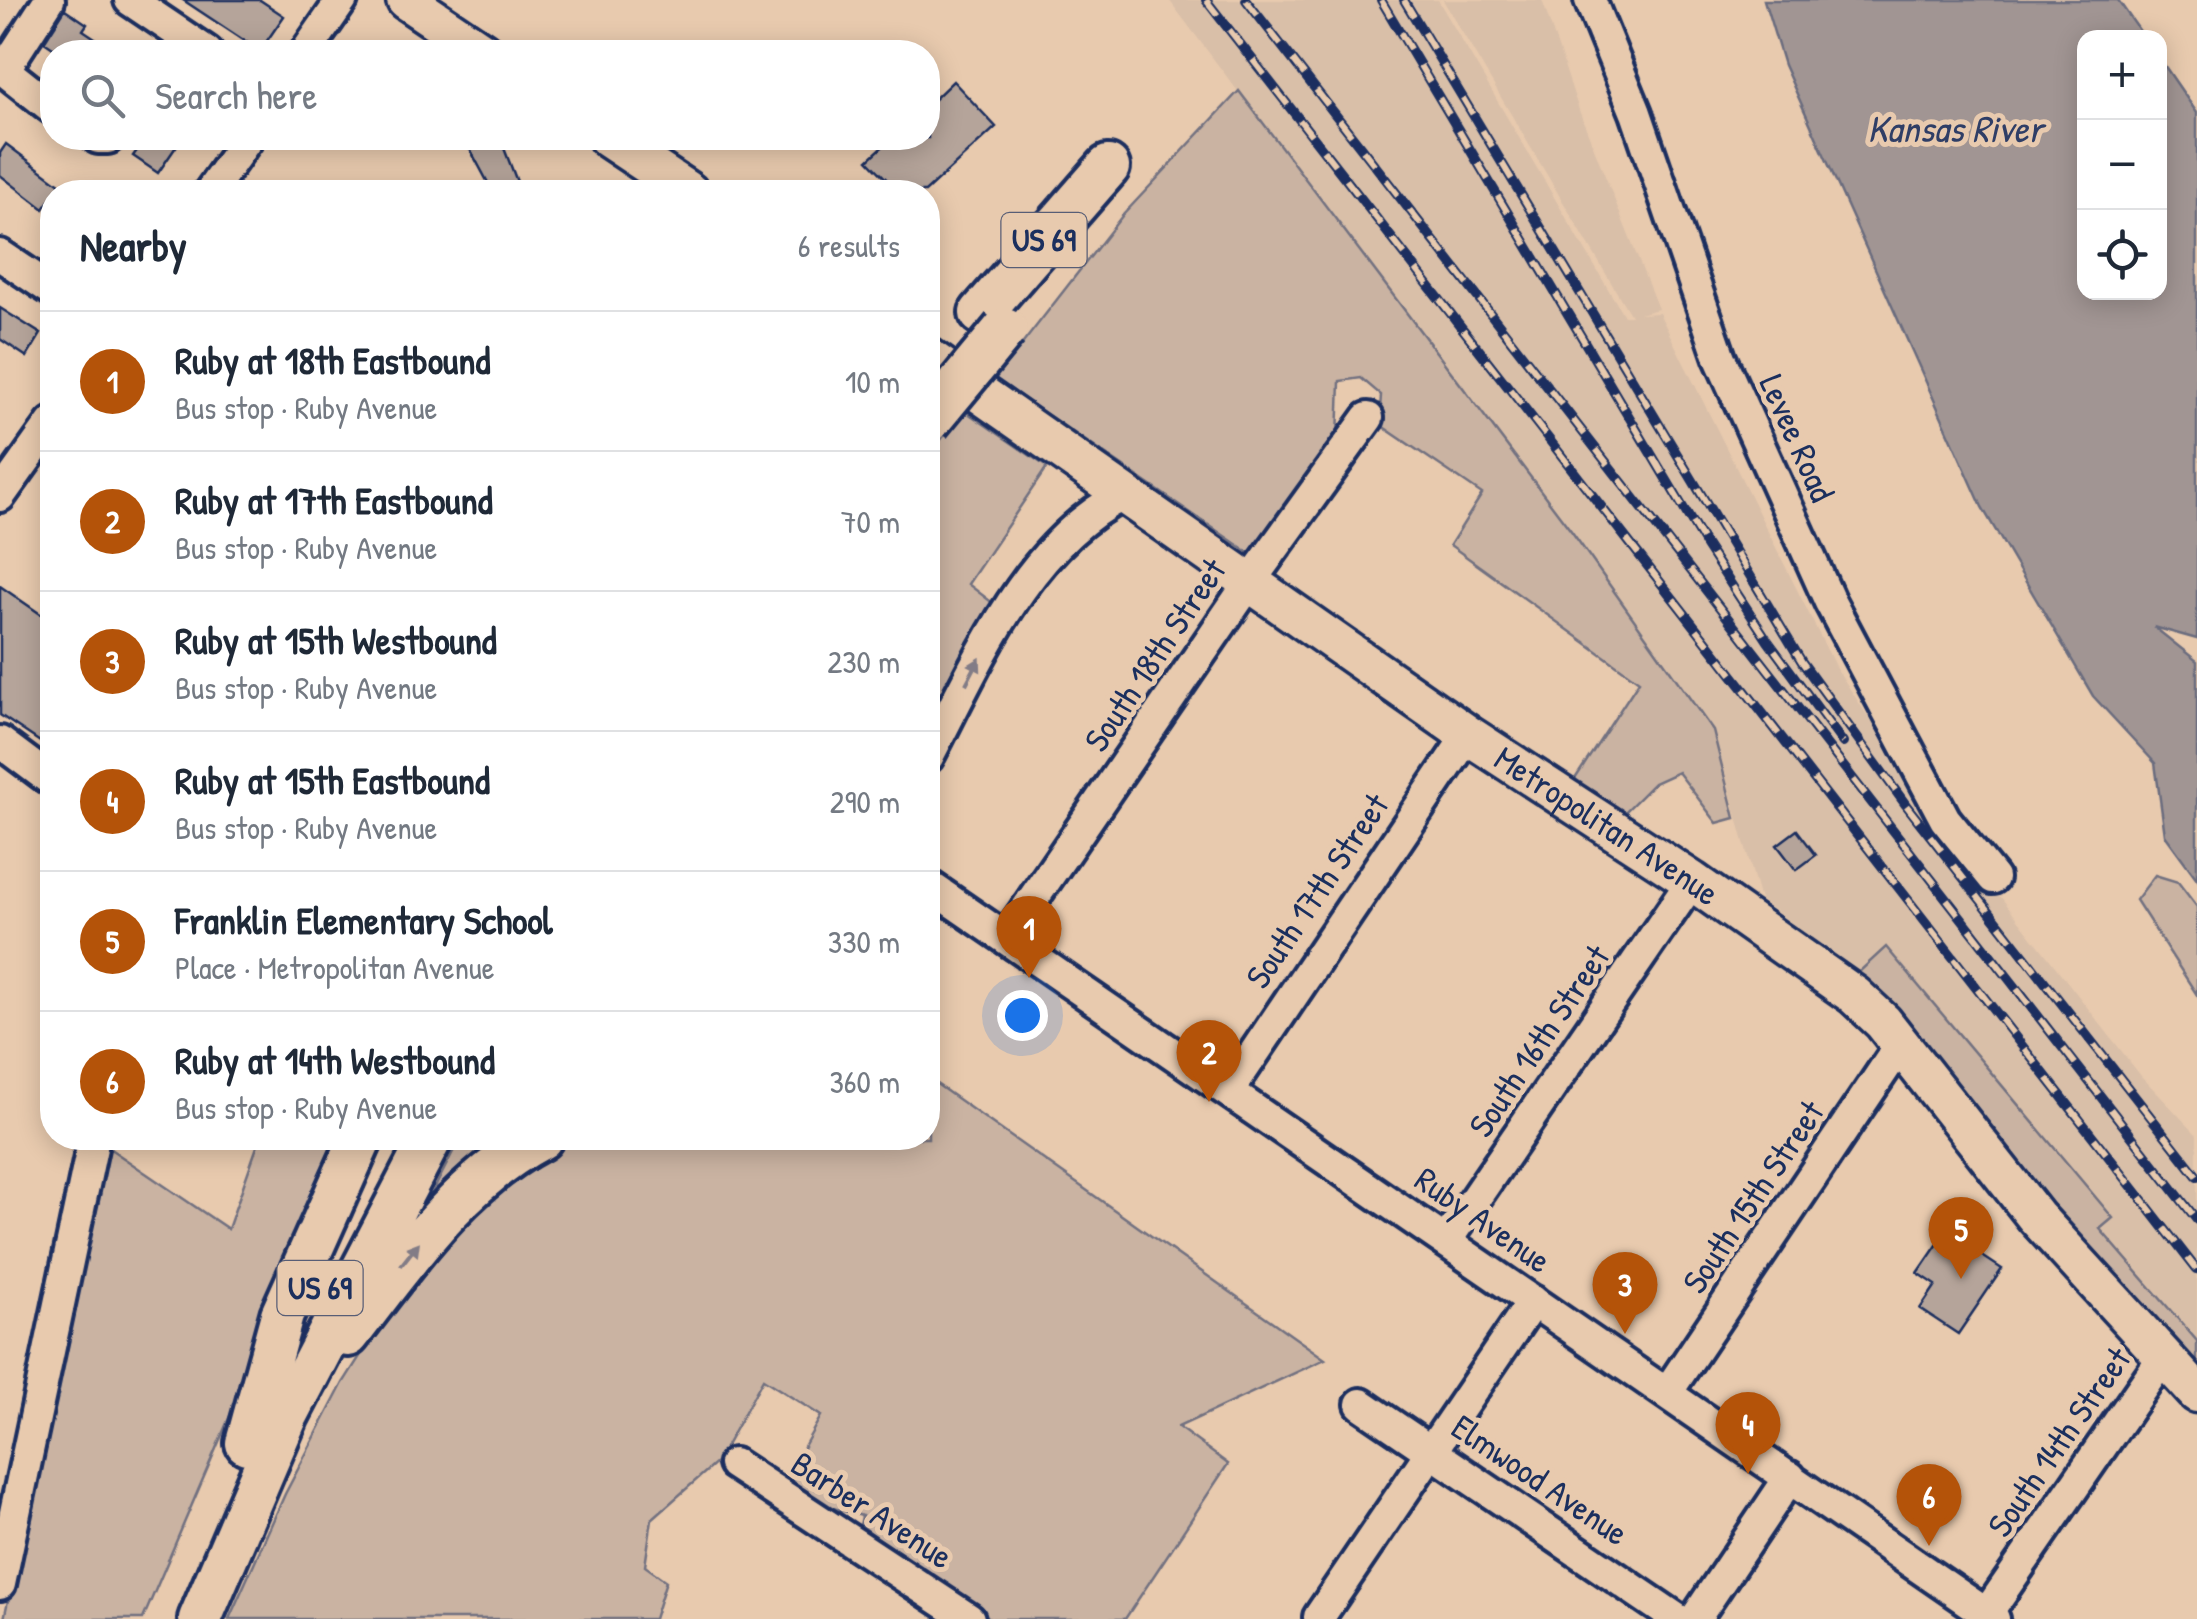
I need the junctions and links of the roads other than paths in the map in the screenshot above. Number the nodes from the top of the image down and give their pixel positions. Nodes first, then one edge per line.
1 (49, 0) edge
2 (130, 0) edge
3 (342, 0) edge
4 (406, 0) edge
5 (1590, 0) edge
6 (179, 40) edge
7 (314, 40) edge
8 (465, 40) edge
9 (40, 98) edge
10 (240, 150) edge
11 (626, 150) edge
12 (1118, 176) dead end
13 (218, 180) edge
14 (672, 180) edge
15 (0, 255) edge
16 (40, 282) edge
17 (993, 321) junction
18 (940, 365) edge
19 (940, 366) edge
20 (940, 403) edge
21 (1368, 418) dead end
22 (40, 440) edge
23 (1123, 494) junction
24 (0, 496) edge
25 (1249, 583) junction
26 (940, 735) edge
27 (1468, 735) junction
28 (0, 742) edge
29 (40, 771) edge
30 (1993, 878) dead end
31 (1692, 881) junction
32 (940, 892) edge
33 (1007, 937) junction
34 (1901, 1044) junction
35 (1230, 1088) junction
36 (91, 1150) edge
37 (356, 1150) edge
38 (396, 1150) edge
39 (425, 1150) edge
40 (524, 1150) edge
41 (1446, 1241) junction
42 (1534, 1301) junction
43 (2164, 1356) junction
44 (1668, 1391) junction
45 (2197, 1393) edge
46 (1361, 1404) dead end
47 (287, 1415) junction
48 (247, 1444) junction
49 (1432, 1451) junction
50 (734, 1464) dead end
51 (1790, 1477) junction
52 (0, 1584) edge
53 (955, 1615) edge
54 (1319, 1617) edge
55 (1988, 1617) edge
56 (172, 1619) edge
57 (200, 1619) edge
58 (1677, 1619) edge
59 (1695, 1619) edge

1 - 9 street
2 - 6 street
3 - 7 street
4 - 8 main road
5 - 30 street, Levee Road
10 - 13 street
11 - 14 main road
12 - 17 highway, US 69
15 - 16 street
17 - 19 highway, US 69
17 - 20 highway, US 69, bridge
18 - 23 main road, Metropolitan Avenue
21 - 25 street, South 18th Street
22 - 24 street
23 - 25 main road, Metropolitan Avenue
26 -> 23 street
25 - 27 main road, Metropolitan Avenue
25 - 33 street, South 18th Street
27 - 31 main road, Metropolitan Avenue
27 - 35 street, South 17th Street
28 - 29 street
31 - 34 main road, Metropolitan Avenue
31 - 41 street, South 16th Street
32 - 33 street, Ruby Avenue
33 - 35 street, Ruby Avenue
34 - 43 main road, Metropolitan Avenue
34 - 44 street, South 15th Street
35 - 41 street, Ruby Avenue
36 - 52 street
37 - 48 highway
38 - 48 highway, US 69
39 - 47 highway, US 69
47 -> 40 highway
41 - 42 street, Ruby Avenue
42 - 44 street, Ruby Avenue
42 - 49 street
43 - 45 main road, Metropolitan Avenue
43 - 55 street, South 14th Street
44 - 51 street, Ruby Avenue
46 - 49 street, Elmwood Avenue
47 - 57 highway, US 69
48 - 56 highway, US 69
49 - 54 street
49 - 58 street, Elmwood Avenue
50 - 53 street, Barber Avenue
51 - 55 street, Ruby Avenue
51 - 59 street

